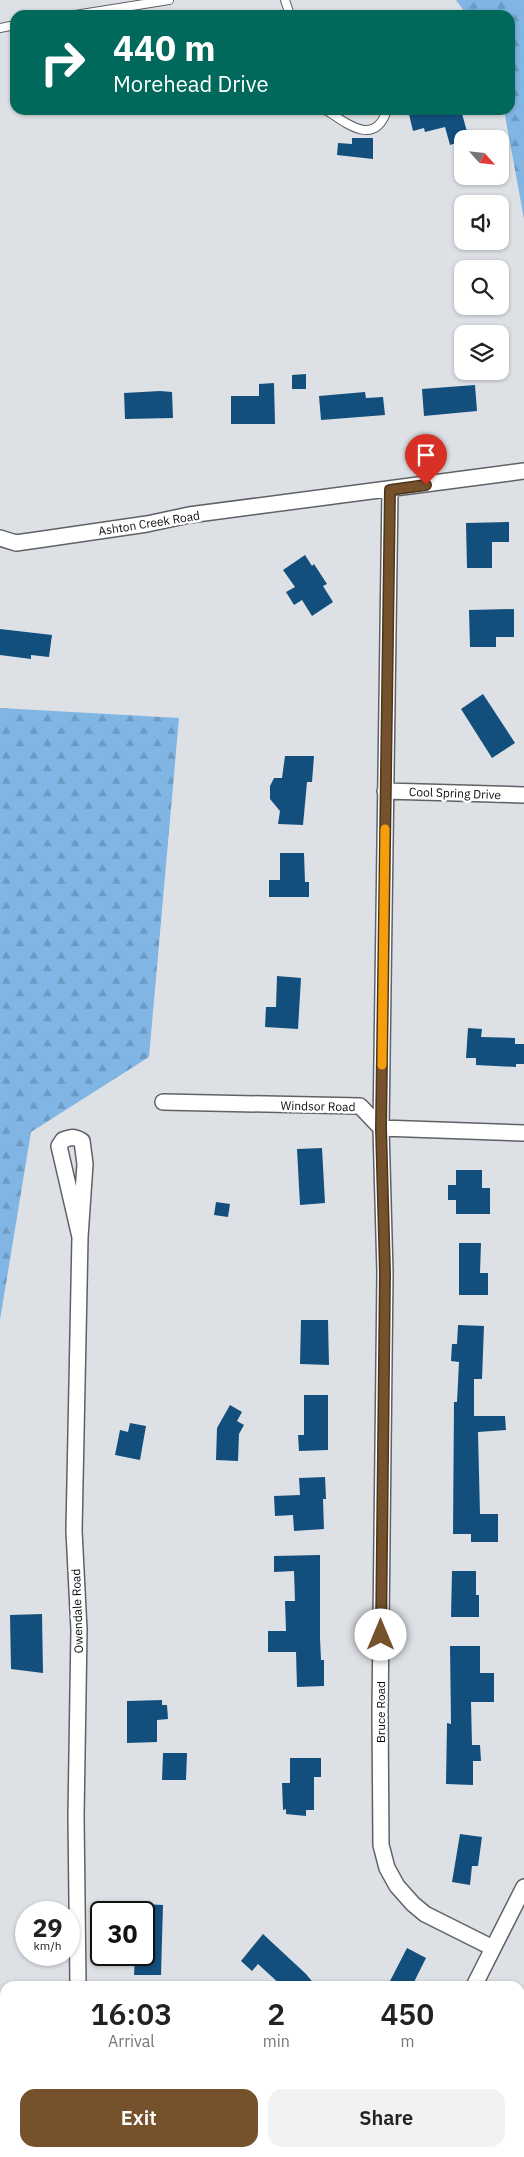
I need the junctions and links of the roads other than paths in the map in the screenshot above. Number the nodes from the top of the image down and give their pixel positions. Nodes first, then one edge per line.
1 (169, 0) edge
2 (106, 10) edge
3 (334, 115) edge
4 (385, 115) edge
5 (524, 471) edge
6 (390, 490) junction
7 (0, 538) edge
8 (385, 791) junction
9 (524, 795) edge
10 (163, 1102) dead end
11 (381, 1128) junction
12 (524, 1133) edge
13 (80, 1237) junction
14 (524, 1887) edge
15 (493, 1948) junction
16 (78, 1981) edge
17 (476, 1981) edge

1 - 2 lane
3 - 4 lane
5 - 6 street, Ashton Creek Road
6 - 7 street, Ashton Creek Road
6 - 8 street, Bruce Road
8 - 9 street, Cool Spring Drive
8 - 11 street, Bruce Road
10 - 11 street, Windsor Road
11 - 12 street
11 - 15 street, Bruce Road
13 - 13 street, Owendale Road
13 - 16 street, Owendale Road
14 - 15 street
15 - 17 street

